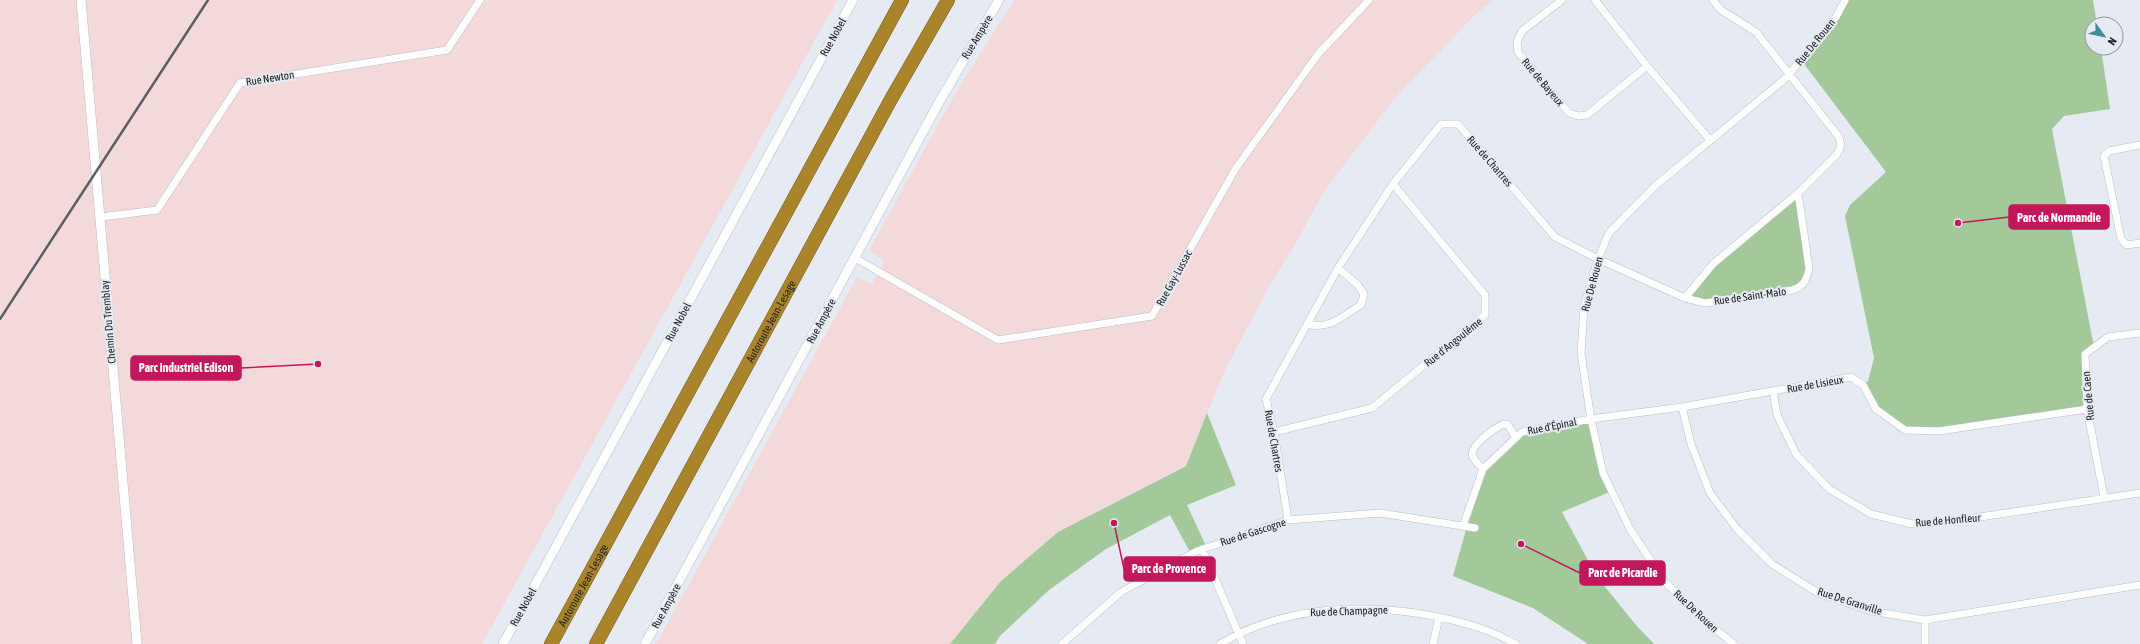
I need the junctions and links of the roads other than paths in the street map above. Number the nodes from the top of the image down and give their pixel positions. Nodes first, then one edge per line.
1 (81, 0) edge
2 (480, 0) edge
3 (853, 0) edge
4 (902, 0) edge
5 (948, 0) edge
6 (999, 0) edge
7 (1369, 0) edge
8 (1562, 0) edge
9 (1595, 0) edge
10 (1713, 0) edge
11 (1845, 0) edge
12 (1647, 66) junction
13 (1789, 75) junction
14 (1710, 140) junction
15 (2140, 145) edge
16 (1394, 184) junction
17 (1798, 193) junction
18 (100, 217) junction
19 (2140, 243) edge
20 (855, 258) junction
21 (1598, 259) junction
22 (1338, 268) junction
23 (1685, 298) junction
24 (1307, 324) junction
25 (2140, 333) edge
26 (1773, 391) junction
27 (1682, 407) junction
28 (2087, 409) junction
29 (1591, 419) junction
30 (1274, 432) junction
31 (1516, 438) junction
32 (1483, 469) junction
33 (2140, 492) edge
34 (2104, 497) junction
35 (1288, 520) junction
36 (1463, 526) junction
37 (1475, 528) dead end
38 (1202, 549) junction
39 (2140, 585) edge
40 (1439, 617) junction
41 (1925, 620) junction
42 (1238, 633) junction
43 (137, 644) edge
44 (503, 644) edge
45 (551, 644) edge
46 (596, 644) edge
47 (645, 644) edge
48 (1062, 644) edge
49 (1220, 644) edge
50 (1243, 644) edge
51 (1433, 644) edge
52 (1516, 644) edge
53 (1734, 644) edge
54 (1925, 644) edge

1 - 18 street, Chemin Du Tremblay
2 - 18 street, Rue Newton
3 - 44 street, Rue Nobel
4 - 45 highway, Autoroute Jean-Lesage
5 - 46 highway, Autoroute Jean-Lesage
6 - 20 street, Rue Ampère
7 - 20 street, Rue Gay-Lussac
8 - 12 street, Rue de Bayeux
9 - 12 street
10 - 13 street
11 - 13 street, Rue De Rouen
12 - 14 street
13 - 14 street, Rue De Rouen
13 - 17 street
14 - 21 street, Rue De Rouen
15 - 19 street
16 - 21 street, Rue de Chartres
16 - 22 street, Rue de Chartres
16 - 30 street, Rue d'Angoulême
17 - 23 street
17 - 23 street, Rue de Saint-Malo
18 - 43 street, Chemin Du Tremblay
20 - 47 street, Rue Ampère
21 - 23 street, Rue de Chartres
21 - 29 street, Rue De Rouen
22 - 24 street, Rue de Chartres
22 - 24 street
24 - 30 street, Rue de Chartres
25 - 28 street, Rue de Caen
26 - 27 street, Rue de Lisieux
26 - 28 street, Rue de Lisieux
26 - 34 street, Rue de Honfleur
27 - 29 street, Rue de Lisieux
27 - 41 street, Rue De Granville
28 - 34 street, Rue de Caen
29 - 31 street, Rue d'Épinal
29 - 53 street, Rue De Rouen
30 - 35 street, Rue de Chartres
31 - 32 street, Rue d'Épinal
31 - 32 street, Rue d'Épinal
32 - 36 street, Rue d'Épinal
33 - 34 street, Rue de Honfleur
35 - 36 street, Rue de Gascogne
35 - 38 street, Rue de Gascogne
36 - 37 street, Rue de Gascogne
38 - 42 street
38 - 48 street, Rue de Gascogne
39 - 41 street, Rue De Granville
40 - 42 street, Rue de Champagne
40 - 51 street
40 - 52 street, Rue de Champagne
41 - 54 street
42 - 49 street, Rue de Champagne
42 - 50 street

